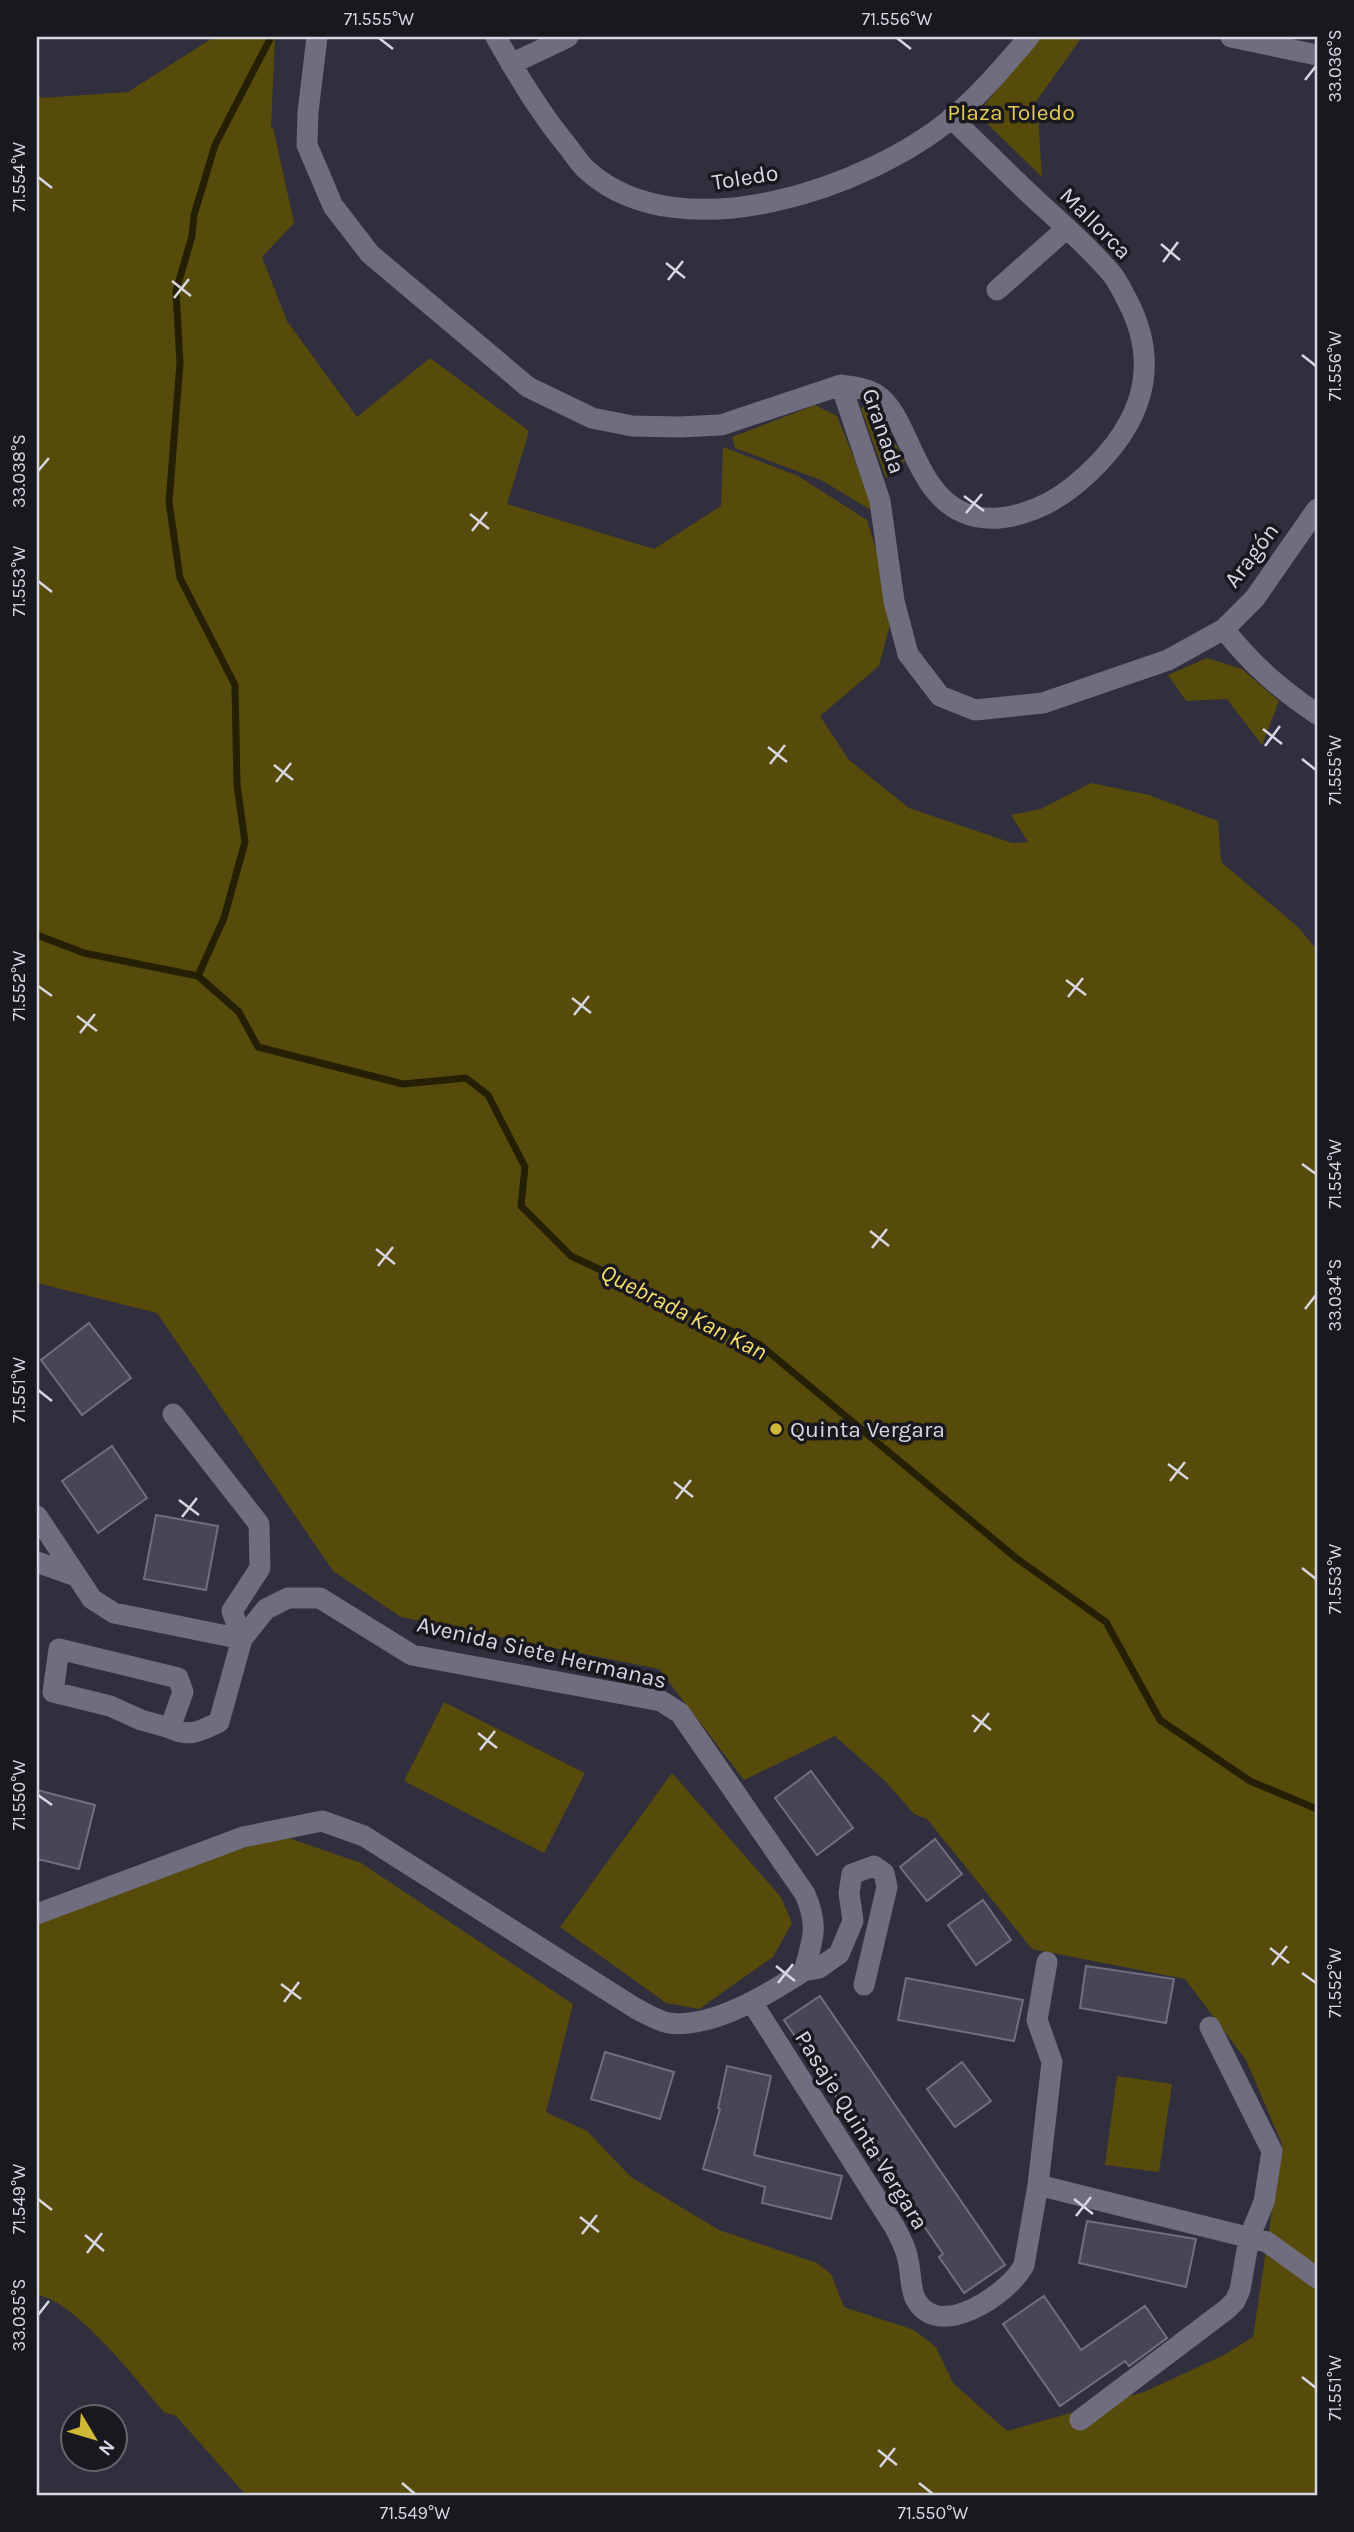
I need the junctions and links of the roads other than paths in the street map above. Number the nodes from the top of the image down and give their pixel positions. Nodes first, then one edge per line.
1 (317, 37) edge
2 (496, 37) edge
3 (568, 37) edge
4 (1029, 37) edge
5 (1231, 37) edge
6 (1291, 44) edge
7 (1317, 55) edge
8 (511, 64) junction
9 (951, 118) junction
10 (1067, 229) junction
11 (997, 290) dead end
12 (841, 385) junction
13 (1317, 509) edge
14 (1224, 629) junction
15 (1317, 714) edge
16 (173, 1414) dead end
17 (37, 1516) edge
18 (37, 1562) edge
19 (76, 1576) junction
20 (242, 1639) junction
21 (170, 1727) junction
22 (37, 1914) edge
23 (1047, 1962) dead end
24 (804, 1971) junction
25 (864, 1985) dead end
26 (753, 2004) junction
27 (1210, 2027) dead end
28 (1038, 2185) junction
29 (1258, 2240) junction
30 (1317, 2278) edge
31 (1080, 2420) dead end

1 - 12 street, Granada
2 - 8 street, Toledo
3 - 8 street
4 - 9 street, Toledo
5 - 6 street
6 - 7 street
8 - 9 street, Toledo
9 - 10 street, Mallorca
10 - 11 street
10 - 12 street, Mallorca
12 - 14 street, Granada
13 - 14 street, Aragón
14 - 15 street
16 - 20 street
17 - 19 street
18 - 19 street
19 - 20 street
20 - 21 street
20 - 24 street, Avenida Siete Hermanas
21 - 21 street
22 - 26 street
23 - 28 street
24 - 25 street
24 - 26 street
26 - 28 street, Pasaje Quinta Vergara
27 - 29 street
28 - 29 street
29 - 30 street
29 - 31 street

